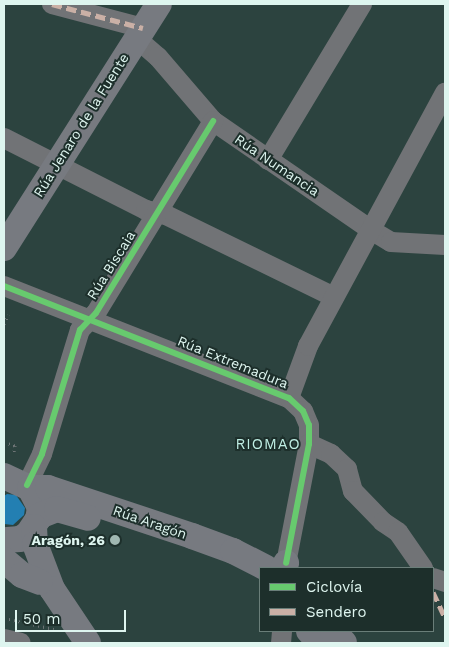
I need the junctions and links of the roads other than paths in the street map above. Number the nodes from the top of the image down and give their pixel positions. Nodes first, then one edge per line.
1 (52, 4) edge
2 (362, 4) edge
3 (146, 18) edge
4 (445, 93) edge
5 (213, 121) junction
6 (4, 138) edge
7 (268, 160) junction
8 (55, 165) junction
9 (157, 212) junction
10 (371, 230) junction
11 (445, 245) edge
12 (4, 248) edge
13 (4, 286) edge
14 (334, 297) junction
15 (88, 321) junction
16 (289, 398) junction
17 (309, 444) junction
18 (15, 477) edge
19 (37, 522) junction
20 (4, 541) edge
21 (4, 560) edge
22 (271, 567) edge
23 (422, 567) edge
24 (259, 568) edge
25 (259, 572) edge
26 (46, 586) junction
27 (310, 632) edge
28 (334, 632) edge
29 (4, 640) edge
30 (21, 643) edge
31 (88, 643) edge
32 (320, 643) edge
33 (344, 643) edge

1 - 3 street
2 - 7 street
3 - 5 street, Rúa Numancia
3 - 8 main road, Rúa Jenaro de la Fuente
4 - 10 street
5 - 7 street, Rúa Numancia
5 - 9 street, Rúa Biscaia
6 - 8 street
7 - 10 street, Rúa Numancia
8 - 9 street
8 - 12 main road, Rúa Jenaro de la Fuente
9 - 14 street
9 - 15 street, Rúa Biscaia
10 - 11 street, Rúa Numancia
10 - 14 street
13 - 15 street, Rúa Extremadura
14 - 16 street
15 - 16 street, Rúa Extremadura
15 - 18 street, Rúa Biscaia
16 - 17 street, Rúa Extremadura
17 - 22 street, Rúa Extremadura
17 - 23 street
18 - 19 main road
18 - 24 main road, Rúa Aragón
19 - 20 main road, Rúa Aragón
19 - 25 main road, Rúa Aragón
19 - 26 main road
20 - 26 main road
21 - 26 main road
26 - 31 main road
27 - 32 main road
28 - 33 main road
29 - 30 street

